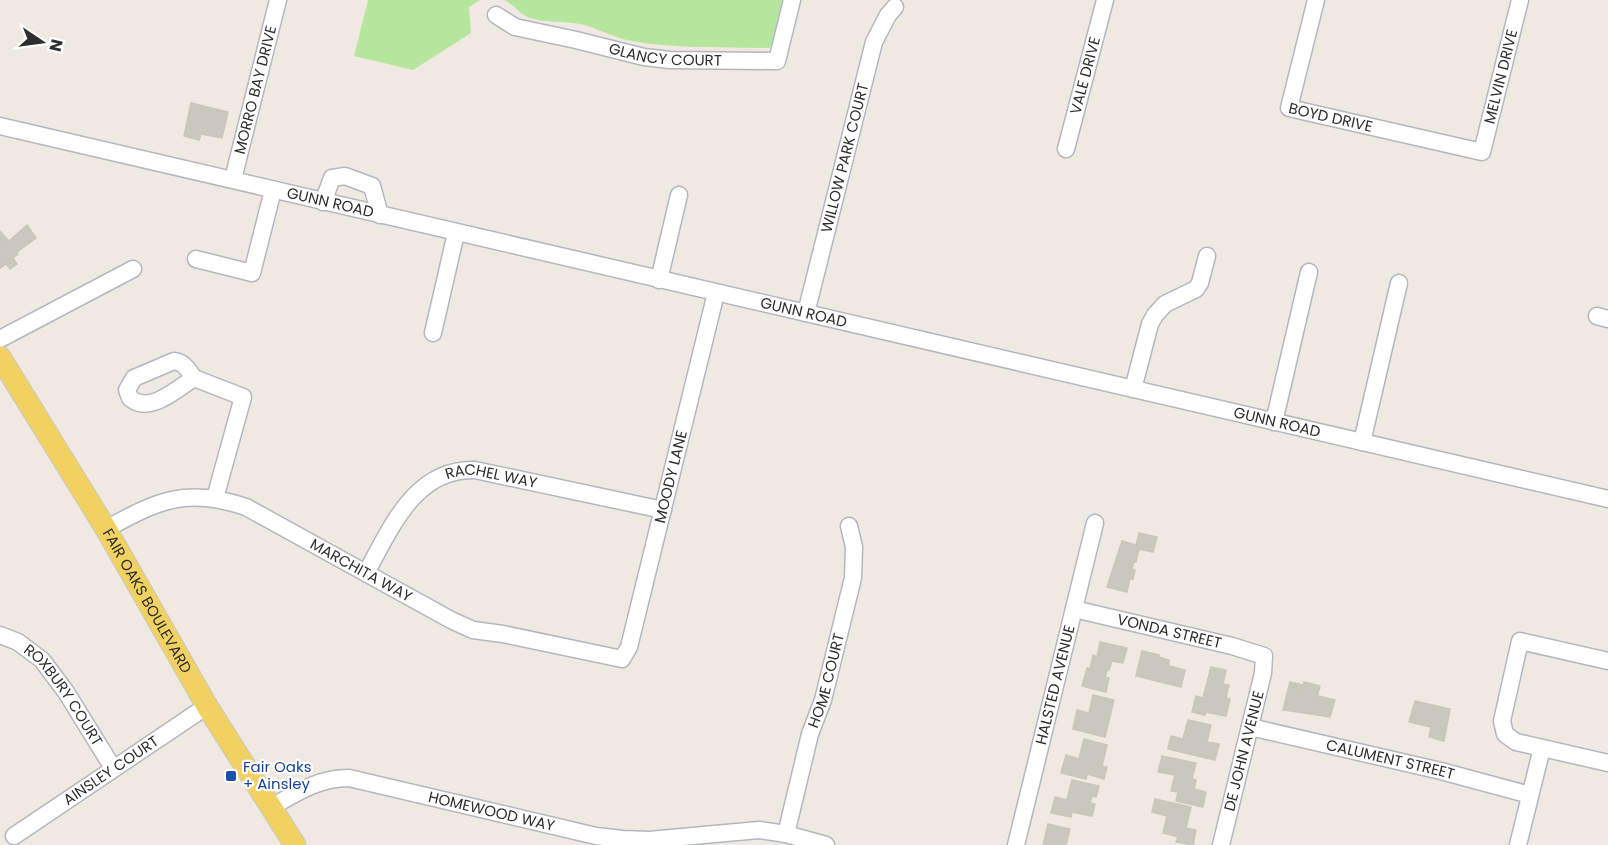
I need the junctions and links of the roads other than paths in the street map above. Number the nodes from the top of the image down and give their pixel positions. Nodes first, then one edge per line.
1 (278, 0) edge
2 (792, 0) edge
3 (1105, 0) edge
4 (1316, 0) edge
5 (1520, 0) edge
6 (895, 7) dead end
7 (496, 15) dead end
8 (0, 126) edge
9 (1066, 150) dead end
10 (1482, 152) joint
11 (233, 179) junction
12 (273, 190) junction
13 (679, 195) dead end
14 (323, 202) junction
15 (380, 215) junction
16 (456, 233) junction
17 (1207, 256) dead end
18 (196, 259) dead end
19 (133, 269) dead end
20 (1309, 272) dead end
21 (659, 280) junction
22 (1399, 283) dead end
23 (716, 293) junction
24 (806, 313) junction
25 (433, 333) dead end
26 (0, 339) edge
27 (0, 357) edge
28 (194, 378) dead end
29 (1133, 389) junction
30 (1274, 422) junction
31 (1362, 442) junction
32 (215, 498) junction
33 (1608, 499) edge
34 (663, 510) junction
35 (1095, 523) dead end
36 (849, 526) dead end
37 (106, 529) junction
38 (366, 573) junction
39 (1074, 609) junction
40 (0, 635) edge
41 (1264, 656) joint
42 (622, 660) joint
43 (1608, 661) edge
44 (207, 706) junction
45 (1250, 727) junction
46 (1542, 748) junction
47 (1608, 763) edge
48 (113, 768) junction
49 (1532, 788) junction
50 (270, 808) junction
51 (786, 834) junction
52 (14, 836) dead end
53 (296, 845) edge
54 (826, 845) edge
55 (1016, 845) edge
56 (1221, 845) edge
57 (1518, 845) edge

1 - 11 street, MORRO BAY DRIVE
2 - 7 street, GLANCY COURT
3 - 9 street, VALE DRIVE
4 - 10 street, BOYD DRIVE
5 - 10 street, MELVIN DRIVE
6 - 24 street, WILLOW PARK COURT
8 - 11 street, GUNN ROAD
11 - 12 street, GUNN ROAD
12 - 14 street, GUNN ROAD
12 - 18 street
13 - 21 street
14 - 15 street, GUNN ROAD
14 - 15 street
15 - 16 street, GUNN ROAD
16 - 21 street, GUNN ROAD
16 - 25 street
17 - 29 street
19 - 26 street
20 - 30 street
21 - 23 street, GUNN ROAD
22 - 31 street
23 - 24 street, GUNN ROAD
23 - 34 street, MOODY LANE
24 - 29 street, GUNN ROAD
27 - 37 main road, FAIR OAKS BOULEVARD
28 - 32 street
29 - 30 street, GUNN ROAD
30 - 31 street, GUNN ROAD
31 - 33 street, GUNN ROAD
32 - 37 street, MARCHITA WAY
32 - 38 street, MARCHITA WAY
34 - 38 street, RACHEL WAY
34 - 42 street, MOODY LANE
35 - 39 street, HALSTED AVENUE
36 - 51 street, HOME COURT
37 - 44 main road, FAIR OAKS BOULEVARD
38 - 42 street, MARCHITA WAY
39 - 41 street, VONDA STREET
39 - 55 street, HALSTED AVENUE
40 - 48 street, ROXBURY COURT
41 - 45 street, DE JOHN AVENUE
43 - 46 street
44 - 48 street, AINSLEY COURT
44 - 50 main road, FAIR OAKS BOULEVARD
45 - 49 street, CALUMENT STREET
45 - 56 street, DE JOHN AVENUE
46 - 47 street
46 - 49 street
48 - 52 street, AINSLEY COURT
49 - 57 street
50 - 51 street, HOMEWOOD WAY
50 - 53 main road, FAIR OAKS BOULEVARD
51 - 54 street, HOMEWOOD WAY

